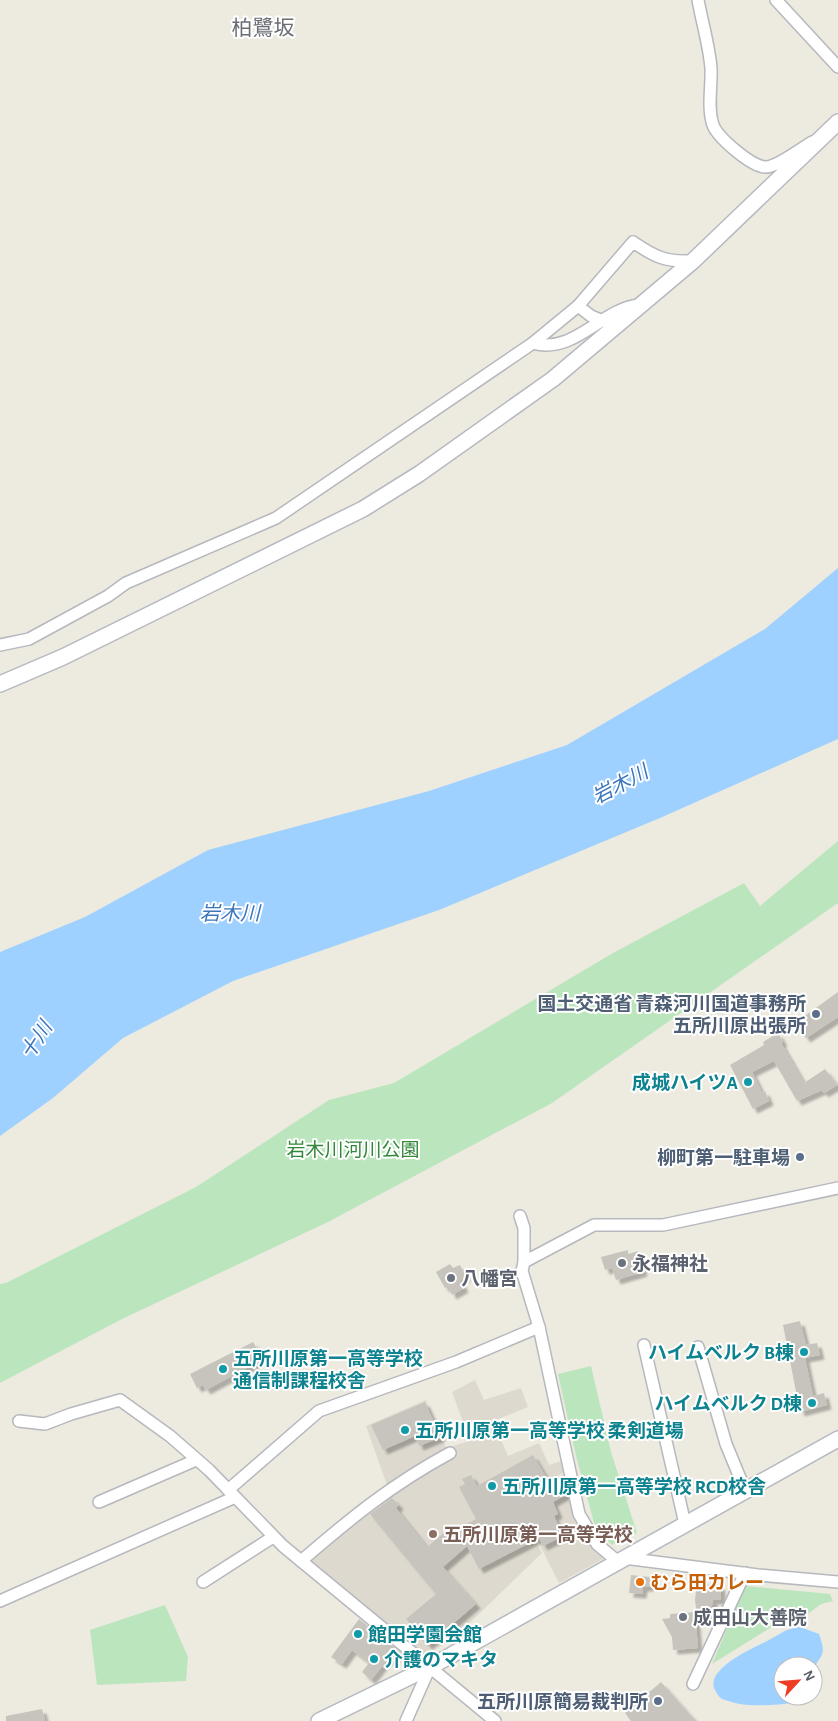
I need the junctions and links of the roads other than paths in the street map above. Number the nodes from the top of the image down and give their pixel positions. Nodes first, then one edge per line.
1 (698, 0) edge
2 (776, 0) edge
3 (838, 67) edge
4 (838, 122) edge
5 (825, 135) junction
6 (693, 261) junction
7 (641, 305) junction
8 (578, 306) junction
9 (603, 321) junction
10 (533, 343) junction
11 (0, 645) edge
12 (0, 684) edge
13 (838, 1188) edge
14 (520, 1216) dead end
15 (524, 1262) junction
16 (538, 1327) junction
17 (644, 1345) dead end
18 (698, 1347) dead end
19 (19, 1421) dead end
20 (838, 1439) edge
21 (450, 1453) dead end
22 (196, 1460) junction
23 (745, 1490) junction
24 (231, 1494) junction
25 (100, 1502) dead end
26 (684, 1524) junction
27 (274, 1537) junction
28 (621, 1560) junction
29 (301, 1561) junction
30 (745, 1573) junction
31 (203, 1582) dead end
32 (838, 1582) edge
33 (0, 1601) edge
34 (430, 1667) junction
35 (693, 1684) dead end
36 (320, 1721) edge
37 (406, 1721) edge
38 (495, 1721) edge

1 - 5 street
2 - 3 street
4 - 5 street
5 - 6 street
6 - 7 street
6 - 8 street
7 - 9 street
7 - 12 street
8 - 9 street
8 - 10 street
9 - 10 street
10 - 11 street
13 - 15 street
14 - 15 street
15 - 16 street
16 - 24 street
16 - 28 street
17 - 26 street
18 - 23 street
19 - 22 street
20 - 23 street
21 - 29 street
22 - 24 street
22 - 25 street
23 - 26 street
24 - 27 street
24 - 33 street
26 - 28 street
27 - 29 street
27 - 31 street
28 - 30 street
28 - 34 street
29 - 34 street
30 - 32 street
30 - 35 street
34 - 36 street
34 - 37 street
34 - 38 street

